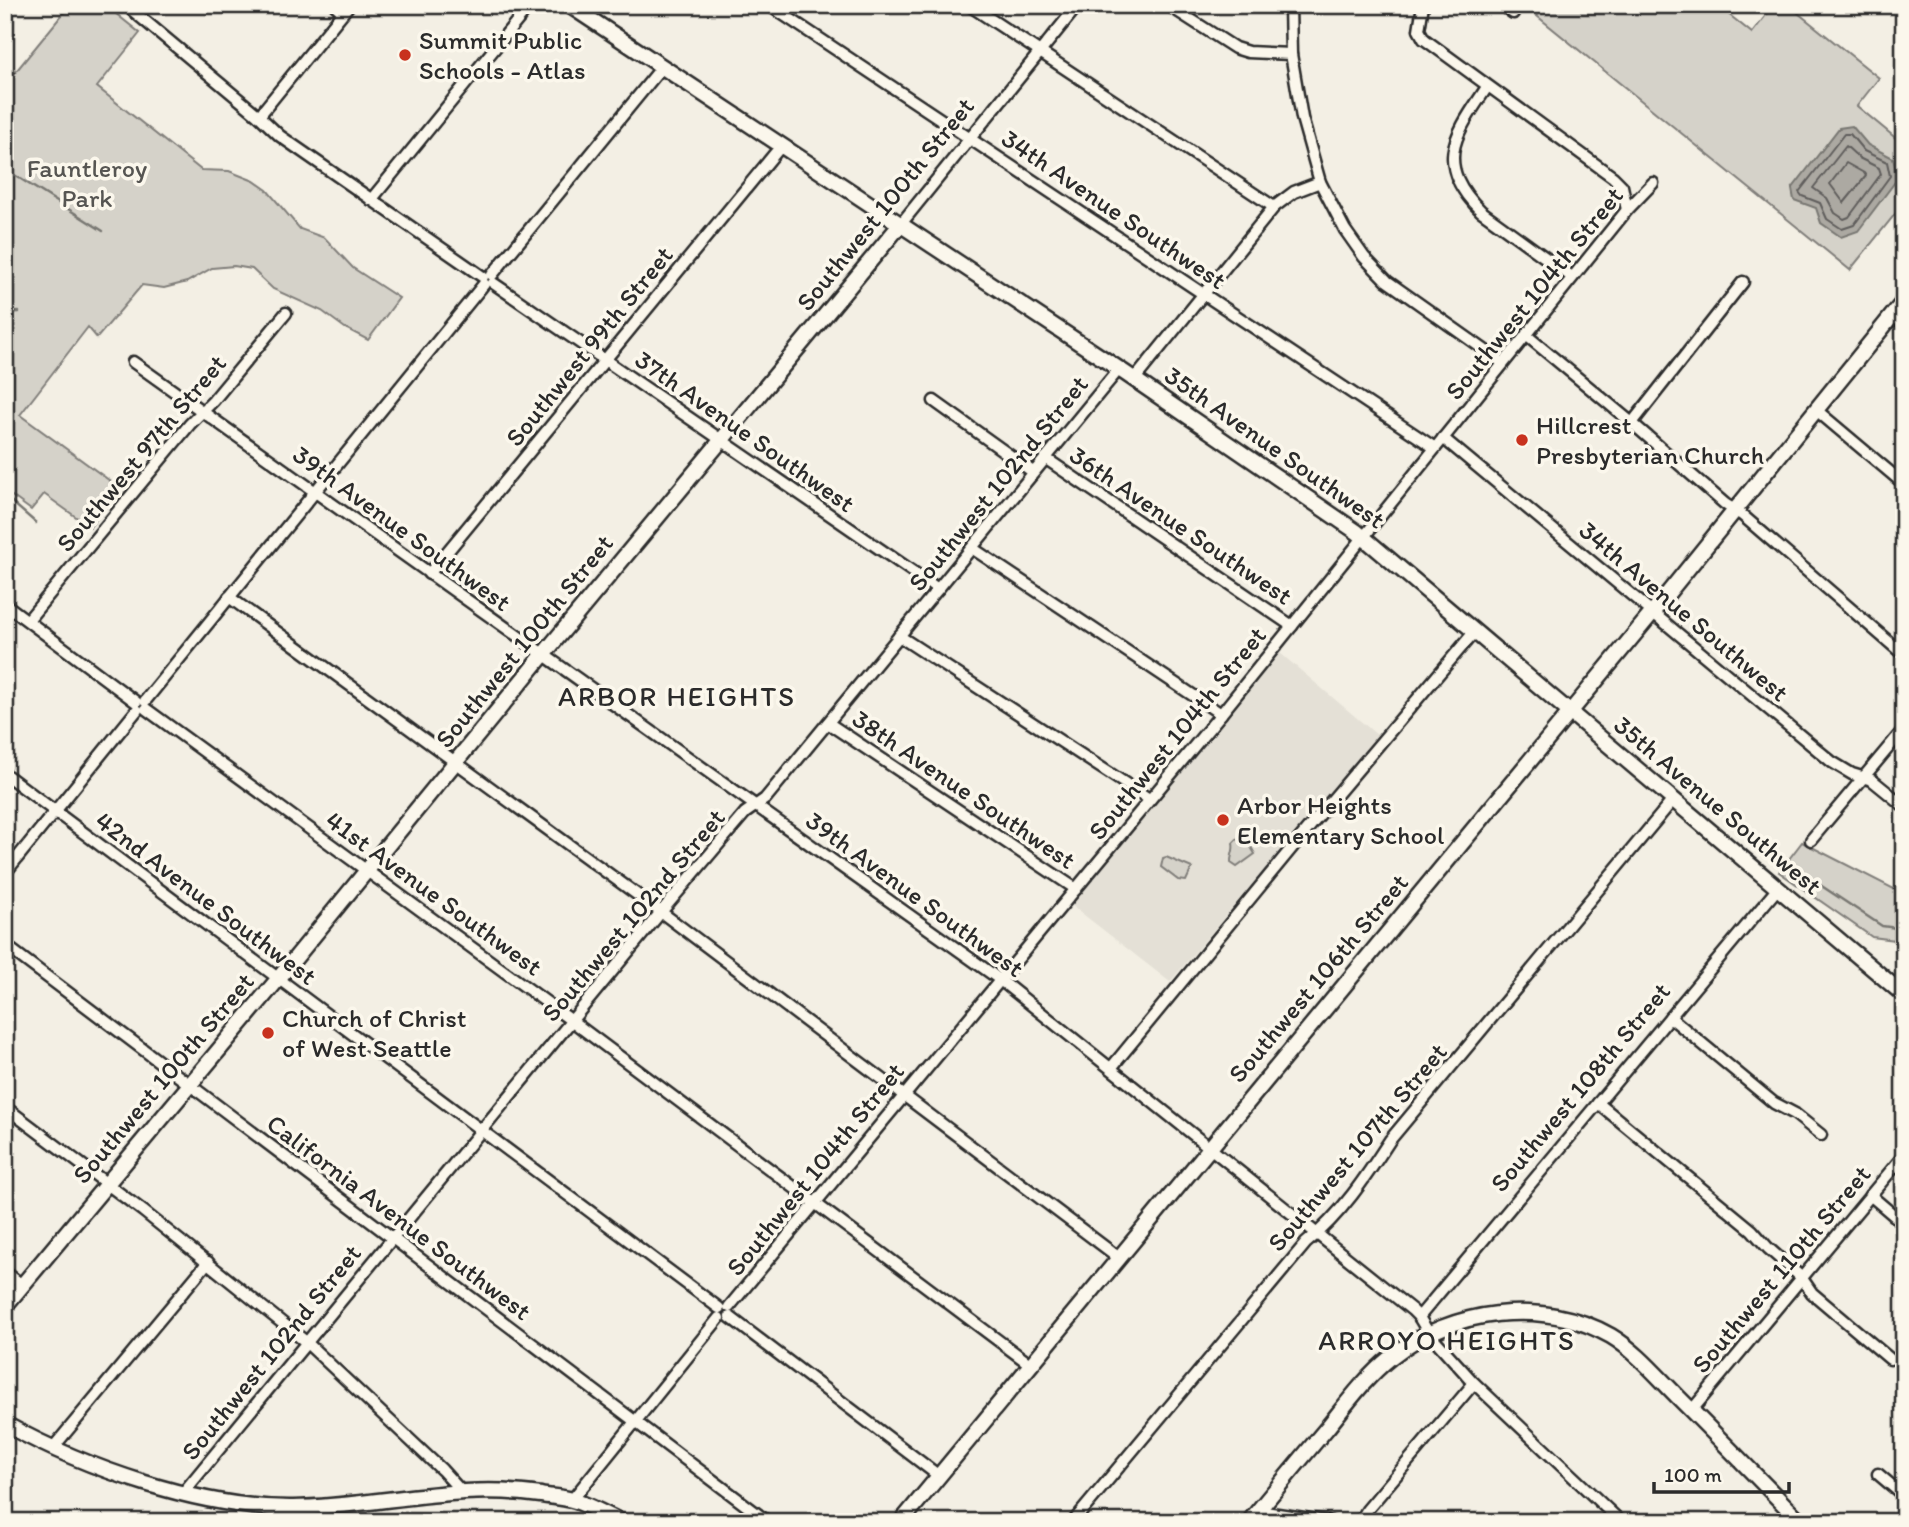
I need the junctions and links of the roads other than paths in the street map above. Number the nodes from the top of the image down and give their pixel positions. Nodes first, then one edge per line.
1 (126, 5) edge
2 (530, 5) edge
3 (569, 5) edge
4 (769, 5) edge
5 (969, 5) edge
6 (1078, 5) edge
7 (1168, 5) edge
8 (1290, 5) edge
9 (1423, 5) edge
10 (1503, 5) edge
11 (342, 8) edge
12 (1513, 13) dead end
13 (1040, 53) junction
14 (1292, 54) junction
15 (662, 67) junction
16 (1487, 87) junction
17 (260, 116) junction
18 (970, 139) junction
19 (780, 146) junction
20 (1320, 182) junction
21 (1653, 183) dead end
22 (371, 200) junction
23 (1274, 207) junction
24 (1627, 209) junction
25 (900, 225) junction
26 (1572, 277) junction
27 (488, 280) junction
28 (1743, 282) dead end
29 (1204, 295) junction
30 (1904, 301) edge
31 (286, 313) dead end
32 (1898, 320) edge
33 (1525, 335) junction
34 (605, 360) junction
35 (133, 362) dead end
36 (1503, 363) junction
37 (1119, 369) junction
38 (1134, 380) junction
39 (934, 401) dead end
40 (1815, 409) junction
41 (203, 412) junction
42 (1632, 423) junction
43 (1443, 438) junction
44 (723, 440) junction
45 (1435, 448) junction
46 (1045, 458) junction
47 (1033, 472) junction
48 (1904, 484) edge
49 (316, 491) junction
50 (1734, 510) junction
51 (1363, 537) junction
52 (972, 548) junction
53 (429, 573) junction
54 (938, 589) junction
55 (229, 597) junction
56 (5, 604) edge
57 (1652, 613) junction
58 (28, 620) junction
59 (1292, 626) junction
60 (1475, 631) junction
61 (899, 636) junction
62 (543, 655) junction
63 (1904, 655) edge
64 (141, 706) junction
65 (1570, 711) junction
66 (1221, 714) junction
67 (828, 723) junction
68 (1904, 729) edge
69 (457, 762) junction
70 (5, 774) edge
71 (1863, 777) junction
72 (1149, 800) junction
73 (1673, 800) junction
74 (756, 805) junction
75 (1904, 806) edge
76 (55, 811) junction
77 (1811, 840) dead end
78 (368, 871) junction
79 (5, 873) edge
80 (1778, 888) junction
81 (1076, 889) junction
82 (662, 912) junction
83 (5, 944) edge
84 (279, 978) junction
85 (999, 979) junction
86 (1904, 995) edge
87 (1671, 1017) junction
88 (572, 1021) junction
89 (1111, 1068) junction
90 (189, 1085) junction
91 (904, 1094) junction
92 (1598, 1103) junction
93 (5, 1107) edge
94 (482, 1130) junction
95 (1821, 1135) dead end
96 (1210, 1146) junction
97 (1904, 1156) edge
98 (107, 1184) junction
99 (1870, 1195) junction
100 (814, 1204) junction
101 (1904, 1224) edge
102 (1318, 1233) junction
103 (392, 1238) junction
104 (1118, 1257) junction
105 (208, 1262) junction
106 (5, 1272) edge
107 (1801, 1278) junction
108 (22, 1285) junction
109 (5, 1306) edge
110 (724, 1312) junction
111 (1419, 1317) junction
112 (1429, 1332) junction
113 (306, 1342) junction
114 (1890, 1359) dead end
115 (1031, 1365) junction
116 (1474, 1382) junction
117 (1692, 1410) junction
118 (635, 1420) junction
119 (5, 1424) edge
120 (52, 1449) junction
121 (1878, 1474) dead end
122 (939, 1476) junction
123 (461, 1491) junction
124 (183, 1493) junction
125 (1904, 1496) edge
126 (572, 1500) junction
127 (1253, 1516) edge
128 (621, 1522) edge
129 (768, 1522) edge
130 (901, 1522) edge
131 (1073, 1522) edge
132 (1331, 1522) edge
133 (1360, 1522) edge
134 (1621, 1522) edge
135 (1801, 1522) edge

1 - 17 street, 37th Avenue Southwest
2 - 22 street
3 - 15 street, 35th Avenue Southwest
4 - 18 street, 34th Avenue Southwest
5 - 13 street
6 - 13 street, Southwest 100th Street
7 - 14 street
8 - 14 street
9 - 16 street
10 - 12 street
11 - 17 street
13 - 18 street, Southwest 100th Street
13 - 23 street
14 - 20 street
15 - 19 street, 35th Avenue Southwest
15 - 27 street
16 - 24 street
16 - 26 street
17 - 22 street, 37th Avenue Southwest
18 - 25 street, Southwest 100th Street
18 - 29 street, 34th Avenue Southwest
19 - 25 street, 35th Avenue Southwest
19 - 34 street, Southwest 99th Street
20 - 23 street
20 - 36 street
21 - 24 street, Southwest 104th Street
22 - 27 street, 37th Avenue Southwest
23 - 29 street
24 - 26 street, Southwest 104th Street
25 - 37 street, 35th Avenue Southwest
25 - 44 street, Southwest 100th Street
26 - 33 street, Southwest 104th Street
27 - 34 street, 37th Avenue Southwest
27 - 49 street
28 - 42 street
29 - 38 street
29 - 45 street, 34th Avenue Southwest
30 - 32 street, Southwest 106th Street
31 - 41 street, Southwest 97th Street
32 - 40 street, Southwest 106th Street
33 - 36 street, Southwest 104th Street
33 - 42 street
34 - 44 street, 37th Avenue Southwest
34 - 53 street, Southwest 99th Street
35 - 41 street, 39th Avenue Southwest
36 - 43 street, Southwest 104th Street
37 - 38 street, 35th Avenue Southwest
37 - 46 street, Southwest 102nd Street
38 - 51 street, 35th Avenue Southwest
39 - 47 street, 36th Avenue Southwest
40 - 48 street
40 - 50 street, Southwest 106th Street
41 - 49 street, 39th Avenue Southwest
41 - 58 street, Southwest 97th Street
42 - 50 street
43 - 45 street, Southwest 104th Street
43 - 57 street, 34th Avenue Southwest
44 - 54 street, 37th Avenue Southwest
44 - 62 street, Southwest 100th Street
45 - 51 street, Southwest 104th Street
46 - 47 street, Southwest 102nd Street
46 - 59 street, 36th Avenue Southwest
47 - 52 street, Southwest 102nd Street
49 - 53 street, 39th Avenue Southwest
49 - 55 street
50 - 57 street, Southwest 106th Street
50 - 63 street
51 - 59 street, Southwest 104th Street
51 - 60 street, 35th Avenue Southwest
52 - 54 street, Southwest 102nd Street
52 - 66 street
53 - 62 street, 39th Avenue Southwest
54 - 61 street, Southwest 102nd Street
55 - 64 street
55 - 69 street
56 - 58 street, 41st Avenue Southwest
57 - 65 street, Southwest 106th Street
57 - 71 street, 34th Avenue Southwest
58 - 64 street, 41st Avenue Southwest
59 - 66 street, Southwest 104th Street
60 - 65 street, 35th Avenue Southwest
60 - 89 street
61 - 67 street, Southwest 102nd Street
61 - 72 street
62 - 69 street, Southwest 100th Street
62 - 74 street, 39th Avenue Southwest
64 - 76 street
64 - 78 street, 41st Avenue Southwest
65 - 73 street, 35th Avenue Southwest
65 - 96 street, Southwest 106th Street
66 - 72 street, Southwest 104th Street
67 - 74 street, Southwest 102nd Street
67 - 81 street, 38th Avenue Southwest
68 - 71 street
69 - 78 street, Southwest 100th Street
69 - 82 street
70 - 76 street, 42nd Avenue Southwest
71 - 75 street, 34th Avenue Southwest
71 - 77 street
72 - 81 street, Southwest 104th Street
73 - 80 street, 35th Avenue Southwest
73 - 102 street, Southwest 107th Street
74 - 82 street, Southwest 102nd Street
74 - 85 street, 39th Avenue Southwest
76 - 79 street
76 - 84 street, 42nd Avenue Southwest
78 - 84 street, Southwest 100th Street
78 - 88 street, 41st Avenue Southwest
80 - 86 street, 35th Avenue Southwest
80 - 87 street, Southwest 108th Street
81 - 85 street, Southwest 104th Street
82 - 88 street, Southwest 102nd Street
82 - 91 street
83 - 90 street, California Avenue Southwest
84 - 90 street, Southwest 100th Street
84 - 94 street, 42nd Avenue Southwest
85 - 89 street, 39th Avenue Southwest
85 - 91 street, Southwest 104th Street
87 - 92 street, Southwest 108th Street
87 - 95 street
88 - 94 street, Southwest 102nd Street
88 - 100 street, 41st Avenue Southwest
89 - 96 street, 39th Avenue Southwest
90 - 98 street, Southwest 100th Street
90 - 103 street, California Avenue Southwest
91 - 100 street, Southwest 104th Street
91 - 104 street
92 - 107 street
92 - 111 street, Southwest 108th Street
93 - 98 street
94 - 103 street, Southwest 102nd Street
94 - 110 street, 42nd Avenue Southwest
96 - 102 street, 39th Avenue Southwest
96 - 104 street, Southwest 106th Street
97 - 99 street, Southwest 110th Street
98 - 105 street
98 - 108 street, Southwest 100th Street
99 - 101 street
99 - 107 street, Southwest 110th Street
100 - 110 street, Southwest 104th Street
100 - 115 street, 41st Avenue Southwest
102 - 111 street, 39th Avenue Southwest
102 - 131 street, Southwest 107th Street
103 - 113 street, Southwest 102nd Street
103 - 118 street, California Avenue Southwest
104 - 115 street, Southwest 106th Street
105 - 113 street
105 - 120 street
106 - 108 street
107 - 114 street
107 - 117 street, Southwest 110th Street
108 - 109 street, Southwest 100th Street
110 - 118 street, Southwest 104th Street
110 - 122 street, 42nd Avenue Southwest
111 - 112 street, 39th Avenue Southwest
112 - 116 street, 39th Avenue Southwest
112 - 117 street
112 - 127 street
113 - 123 street
113 - 124 street, Southwest 102nd Street
115 - 122 street, Southwest 106th Street
116 - 133 street
116 - 134 street, 39th Avenue Southwest
117 - 135 street
118 - 126 street, Southwest 104th Street
118 - 129 street, California Avenue Southwest
119 - 120 street
120 - 124 street
121 - 125 street
122 - 130 street, Southwest 106th Street
123 - 124 street
123 - 126 street
126 - 128 street
127 - 132 street

